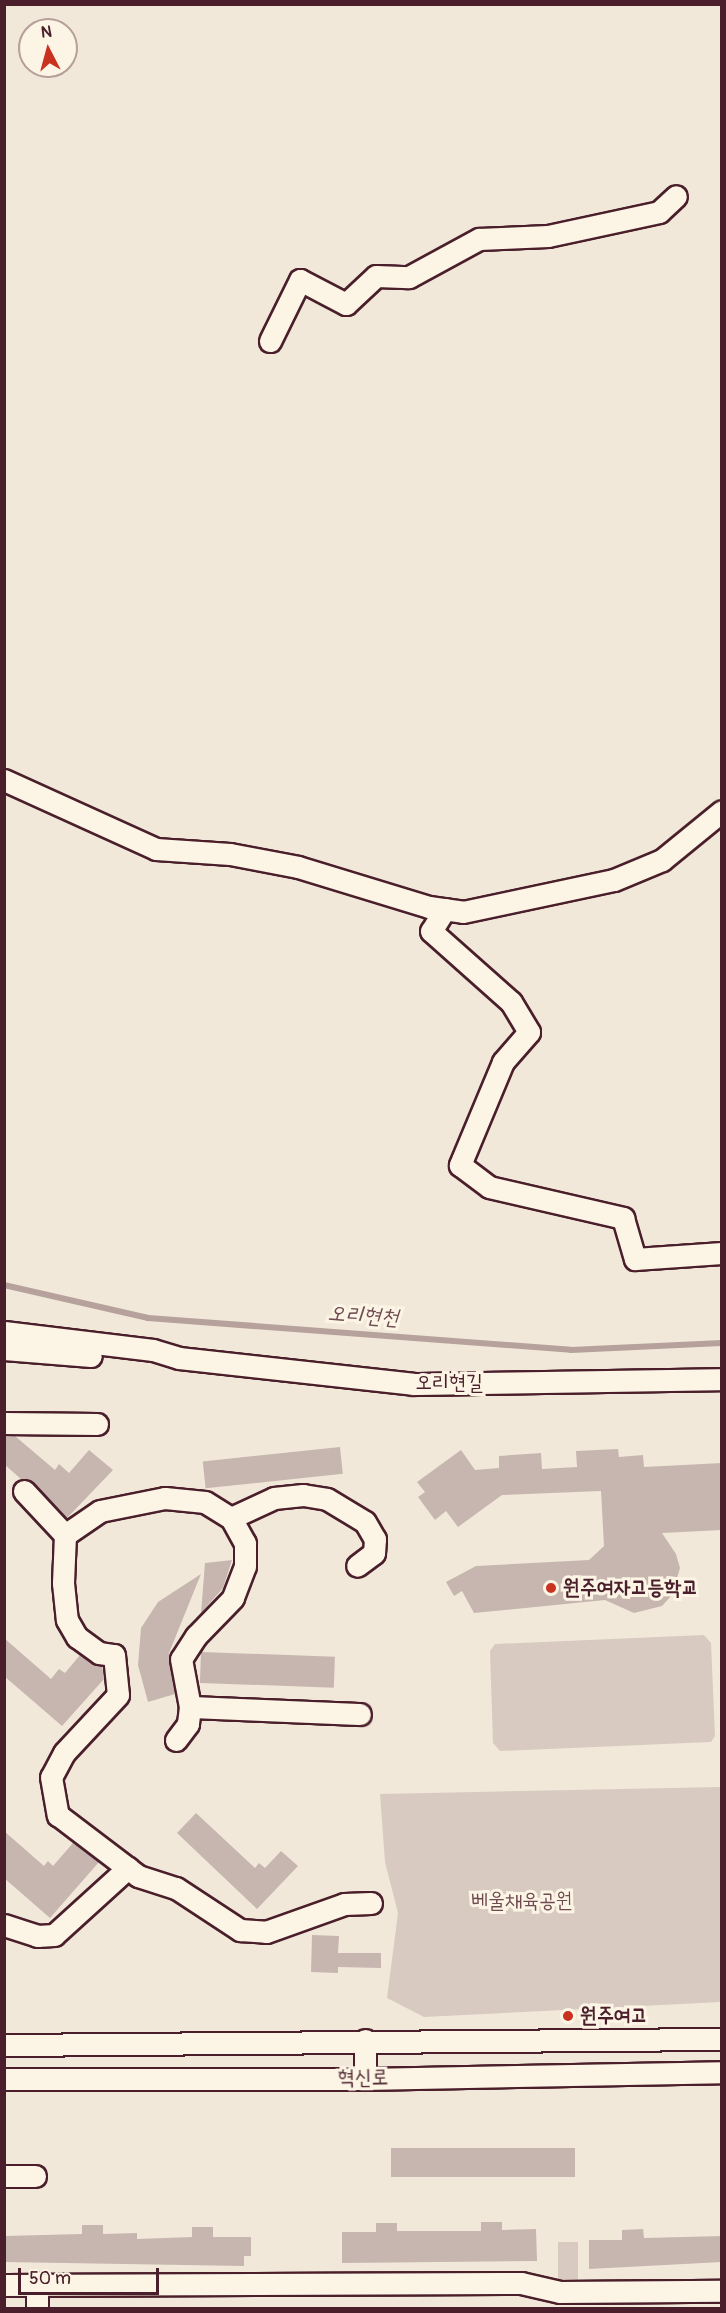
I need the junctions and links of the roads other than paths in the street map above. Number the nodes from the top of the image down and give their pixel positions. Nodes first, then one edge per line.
1 (676, 196) dead end
2 (270, 341) dead end
3 (4, 780) edge
4 (722, 811) edge
5 (445, 909) junction
6 (722, 1253) edge
7 (4, 1332) edge
8 (4, 1349) edge
9 (178, 1358) junction
10 (722, 1379) edge
11 (4, 1423) edge
12 (97, 1424) dead end
13 (24, 1491) dead end
14 (231, 1518) junction
15 (66, 1535) junction
16 (357, 1566) dead end
17 (190, 1707) junction
18 (360, 1714) dead end
19 (176, 1740) dead end
20 (128, 1868) junction
21 (371, 1903) dead end
22 (4, 1925) edge
23 (722, 2039) edge
24 (365, 2040) junction
25 (4, 2044) edge
26 (722, 2072) edge
27 (4, 2079) edge
28 (365, 2079) junction
29 (4, 2176) edge
30 (36, 2176) dead end
31 (37, 2283) junction
32 (4, 2285) edge
33 (722, 2291) edge
34 (37, 2308) edge

1 - 2 street
3 - 5 street
4 - 5 street
5 - 6 street
7 - 9 street, 오리현길
8 - 9 street, 오리현길
9 - 10 street, 오리현길
11 - 12 street
13 - 15 street
14 - 15 street
14 - 16 street
14 - 17 street
15 - 20 street
17 - 18 street
17 - 19 street
20 - 21 street
20 - 22 street
23 - 24 street, 혁신로
24 - 25 street, 혁신로
24 - 28 street
26 - 28 street, 혁신로
27 - 28 street, 혁신로
29 - 30 street
31 - 32 street
31 - 33 street
31 - 34 street

